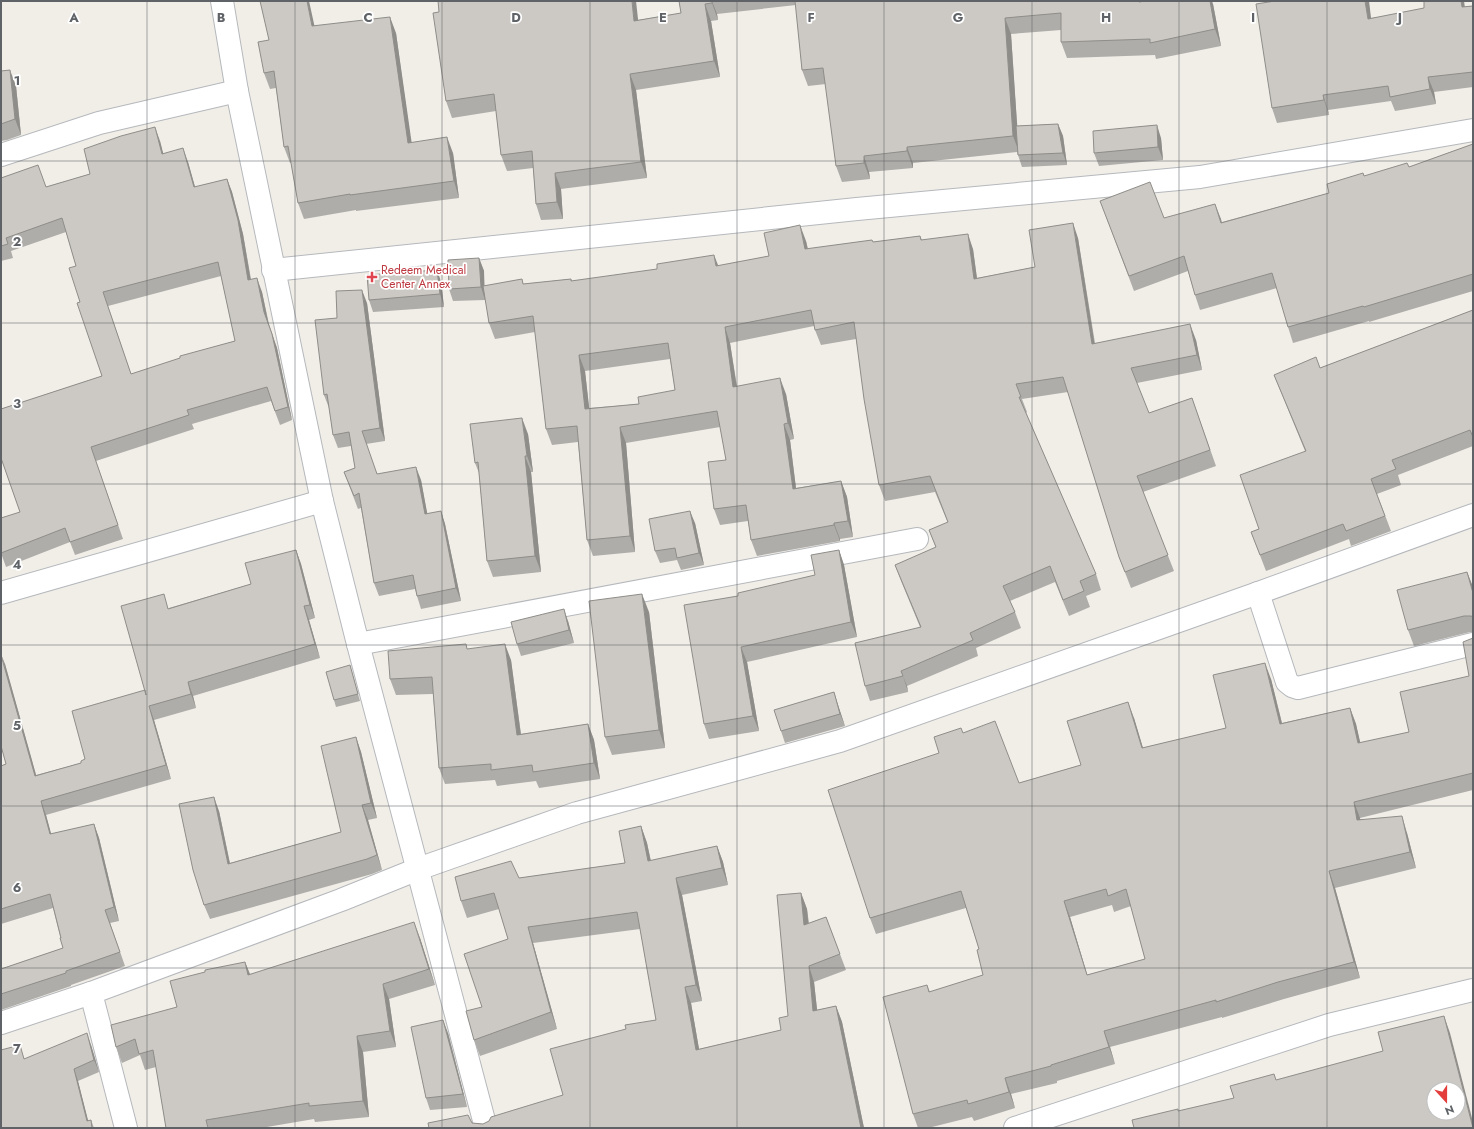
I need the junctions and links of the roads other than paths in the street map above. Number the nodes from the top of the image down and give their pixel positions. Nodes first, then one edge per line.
1 (222, 1) edge
2 (237, 91) junction
3 (1473, 130) edge
4 (1, 155) edge
5 (274, 270) junction
6 (322, 501) junction
7 (1473, 515) edge
8 (917, 539) dead end
9 (1, 593) edge
10 (1258, 593) junction
11 (358, 644) junction
12 (1473, 644) edge
13 (418, 869) junction
14 (1473, 990) edge
15 (91, 993) junction
16 (1, 1023) edge
17 (126, 1128) edge
18 (486, 1128) edge
19 (1014, 1128) edge

1 - 2 street
2 - 4 street
2 - 5 street
3 - 5 street
5 - 6 street
6 - 9 street
6 - 11 street
7 - 10 street
8 - 11 street
10 - 12 street
10 - 13 street
11 - 13 street
13 - 15 street
13 - 18 street
14 - 19 street
15 - 16 street
15 - 17 street

